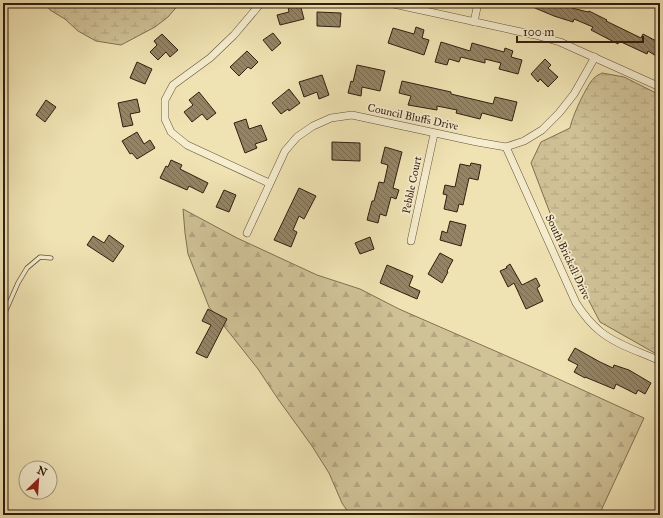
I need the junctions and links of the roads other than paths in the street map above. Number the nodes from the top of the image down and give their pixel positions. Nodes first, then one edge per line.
1 (261, 3) edge
2 (389, 3) edge
3 (478, 3) edge
4 (474, 22) junction
5 (595, 57) junction
6 (660, 87) edge
7 (434, 134) junction
8 (506, 146) junction
9 (269, 183) junction
10 (247, 233) dead end
11 (411, 241) dead end
12 (50, 258) dead end
13 (3, 317) edge
14 (660, 361) edge
15 (3, 512) edge
16 (5, 515) edge

1 - 9 street
2 - 4 street
3 - 4 street
4 - 5 street
5 - 6 street
5 - 8 street, Council Bluffs Drive
7 - 8 street, Council Bluffs Drive
7 - 9 street, Council Bluffs Drive
7 - 11 street, Pebble Court
8 - 14 street, South Brickell Drive
9 - 10 street, Council Bluffs Drive
12 - 13 lane
15 - 16 lane

